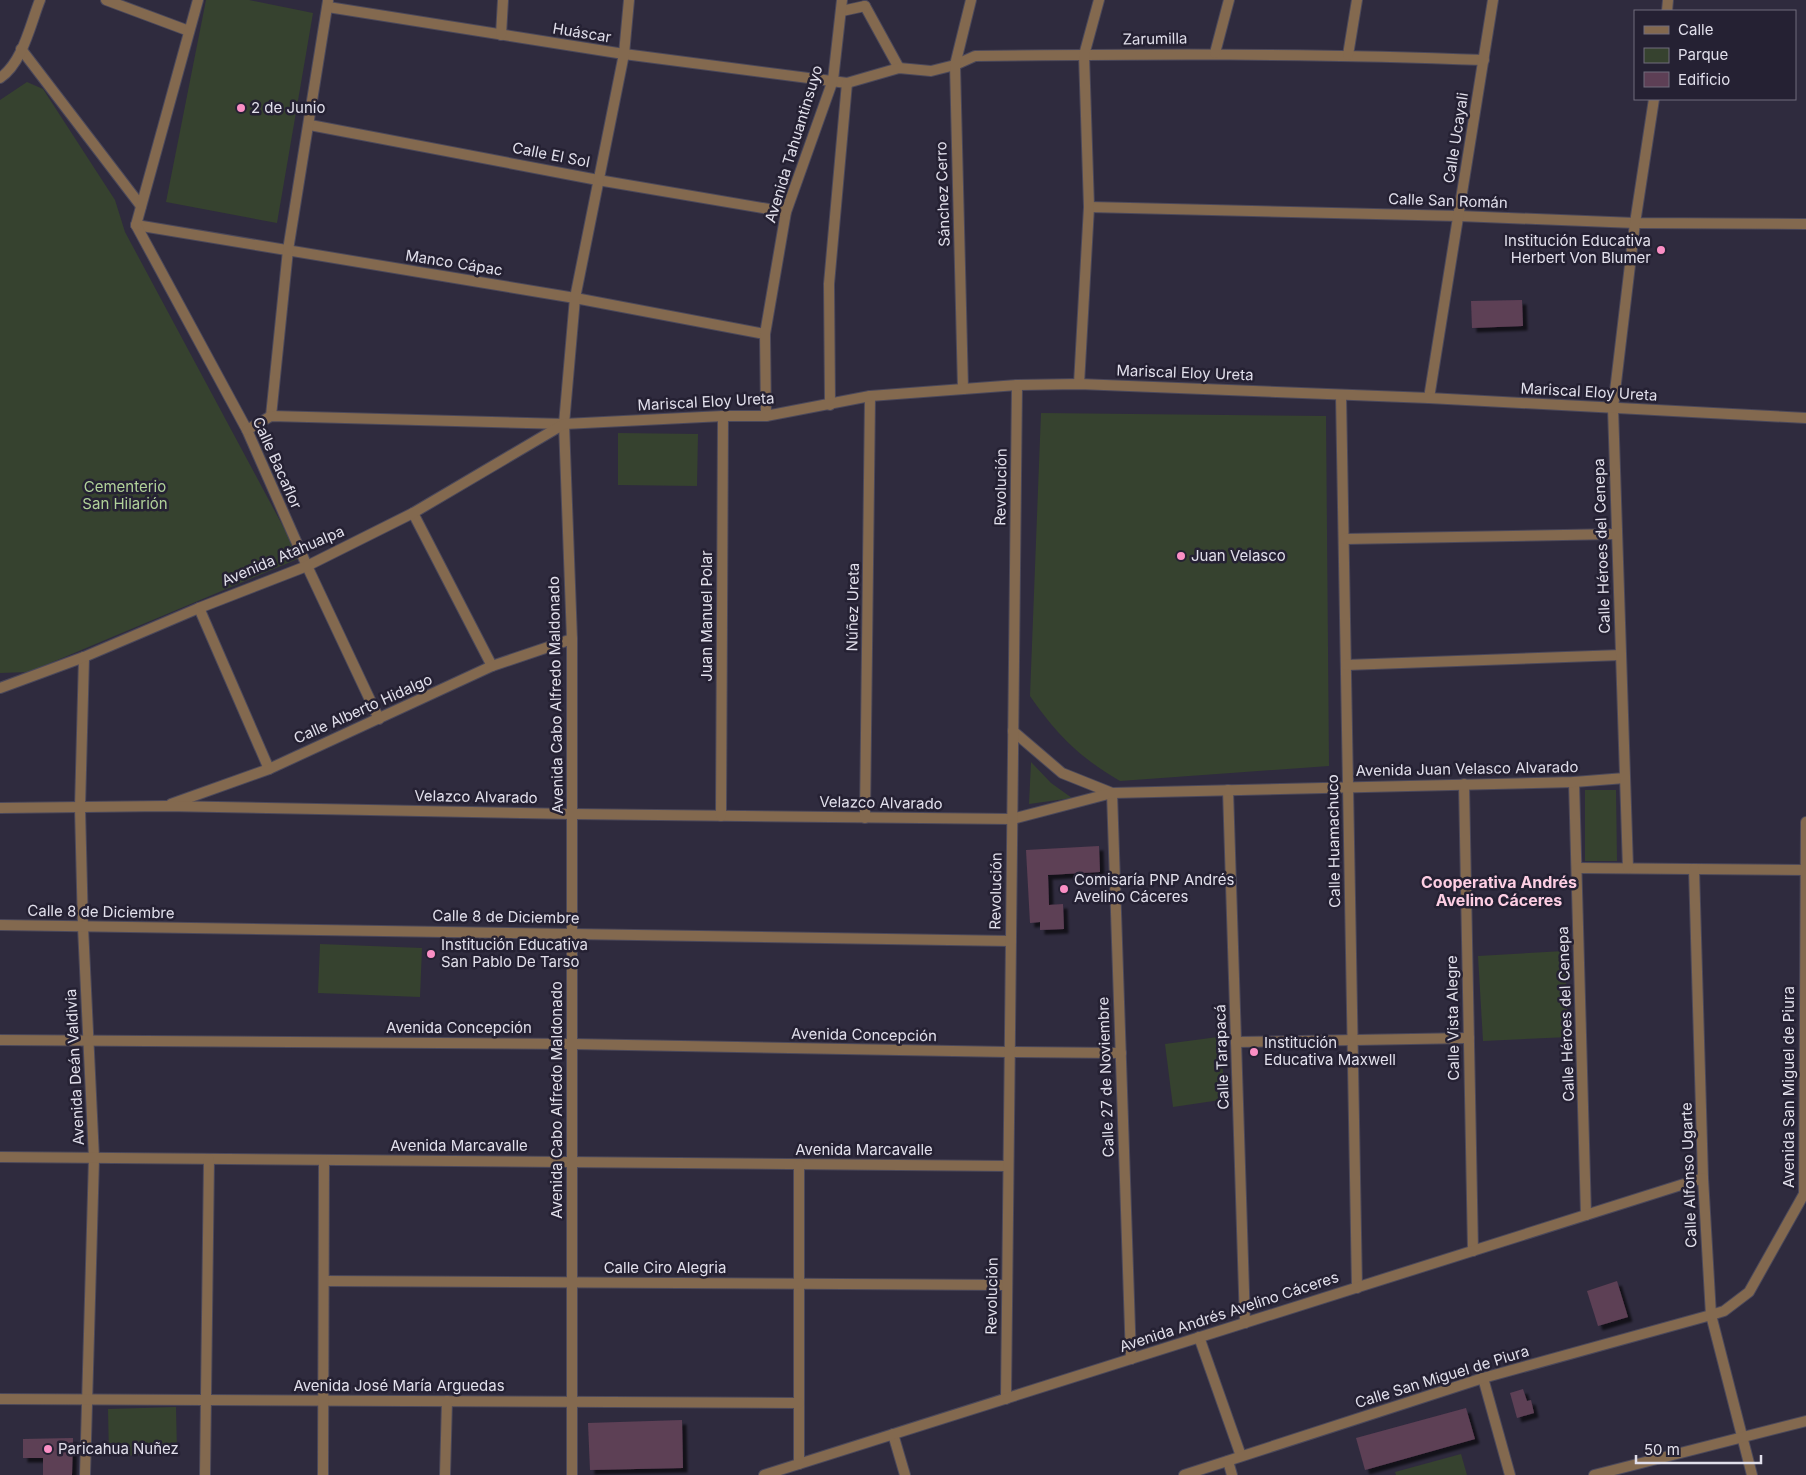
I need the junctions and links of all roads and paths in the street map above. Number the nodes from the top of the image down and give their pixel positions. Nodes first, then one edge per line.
1 (40, 0) edge
2 (106, 0) edge
3 (198, 0) edge
4 (504, 0) edge
5 (629, 0) edge
6 (971, 0) edge
7 (1099, 0) edge
8 (1229, 0) edge
9 (1357, 0) edge
10 (1493, 0) edge
11 (865, 3) edge
12 (328, 4) edge
13 (842, 5) edge
14 (189, 31) junction
15 (501, 35) junction
16 (21, 49) junction
17 (1216, 53) junction
18 (624, 54) junction
19 (1084, 55) junction
20 (1348, 55) junction
21 (1484, 60) junction
22 (955, 65) junction
23 (899, 68) junction
24 (5, 69) edge
25 (0, 78) edge
26 (833, 80) junction
27 (847, 83) junction
28 (1654, 100) edge
29 (310, 125) junction
30 (598, 180) junction
31 (141, 206) junction
32 (1088, 207) junction
33 (786, 212) junction
34 (1458, 216) junction
35 (1635, 223) junction
36 (136, 224) junction
37 (1806, 224) edge
38 (288, 250) junction
39 (575, 298) junction
40 (765, 334) junction
41 (1080, 384) junction
42 (1017, 385) junction
43 (963, 389) junction
44 (1341, 395) junction
45 (870, 396) junction
46 (1429, 398) junction
47 (830, 404) junction
48 (1612, 408) junction
49 (271, 416) junction
50 (723, 416) junction
51 (766, 416) junction
52 (1806, 418) edge
53 (564, 424) junction
54 (247, 430) junction
55 (413, 513) junction
56 (1617, 534) junction
57 (1344, 539) junction
58 (306, 566) junction
59 (199, 608) junction
60 (572, 639) junction
61 (1621, 656) junction
62 (84, 657) junction
63 (1346, 665) junction
64 (492, 666) junction
65 (0, 688) edge
66 (379, 719) junction
67 (1013, 731) junction
68 (269, 769) junction
69 (1625, 778) junction
70 (1574, 782) junction
71 (1464, 784) junction
72 (1348, 787) junction
73 (1228, 790) junction
74 (1112, 793) junction
75 (166, 806) junction
76 (0, 808) edge
77 (80, 808) junction
78 (572, 814) junction
79 (721, 816) junction
80 (865, 818) junction
81 (1012, 819) junction
82 (1806, 822) edge
83 (1577, 868) junction
84 (1628, 868) junction
85 (1694, 869) junction
86 (1806, 870) edge
87 (0, 925) edge
88 (83, 927) junction
89 (572, 933) junction
90 (1011, 941) junction
91 (1805, 999) edge
92 (1469, 1038) junction
93 (0, 1040) edge
94 (1352, 1040) junction
95 (88, 1041) junction
96 (1236, 1042) junction
97 (572, 1044) junction
98 (1008, 1052) junction
99 (1120, 1054) junction
100 (1805, 1117) edge
101 (0, 1158) edge
102 (94, 1158) junction
103 (210, 1159) junction
104 (324, 1160) junction
105 (572, 1162) junction
106 (799, 1164) junction
107 (1008, 1166) junction
108 (1703, 1178) junction
109 (1586, 1215) junction
110 (1473, 1251) junction
111 (324, 1282) junction
112 (572, 1283) junction
113 (799, 1284) junction
114 (1007, 1285) junction
115 (1357, 1288) junction
116 (1711, 1315) junction
117 (1245, 1323) junction
118 (1199, 1337) junction
119 (1131, 1359) junction
120 (1483, 1378) junction
121 (0, 1399) edge
122 (87, 1399) junction
123 (1006, 1399) junction
124 (206, 1400) junction
125 (324, 1400) junction
126 (447, 1401) junction
127 (572, 1402) junction
128 (799, 1403) junction
129 (1806, 1420) edge
130 (893, 1434) junction
131 (1742, 1437) junction
132 (1241, 1456) junction
133 (1228, 1460) junction
134 (799, 1464) junction
135 (1630, 1471) edge
136 (85, 1475) edge
137 (205, 1475) edge
138 (323, 1475) edge
139 (445, 1475) edge
140 (572, 1475) edge
141 (764, 1475) edge
142 (905, 1475) edge
143 (1184, 1475) edge
144 (1232, 1475) edge
145 (1510, 1475) edge
146 (1594, 1475) edge
147 (1752, 1475) edge

1 - 16 street
2 - 14 street
3 - 14 street
4 - 15 street
5 - 18 street, Avenida Cabo Alfredo Maldonado
6 - 22 street, Sánchez Cerro
7 - 19 street
8 - 17 street
9 - 20 street
10 - 21 street, Calle Ucayali
11 - 13 street
11 - 23 street
12 - 15 street, Huáscar
12 - 29 street
13 - 26 street, Avenida Tahuantinsuyo
14 - 31 street
15 - 18 street, Huáscar
16 - 24 street
16 - 31 street
17 - 19 street, Zarumilla
17 - 20 street, Zarumilla
18 - 26 street, Huáscar
18 - 30 street, Avenida Cabo Alfredo Maldonado
19 - 22 street, Zarumilla
19 - 32 street
20 - 21 street, Zarumilla
21 - 34 street, Calle Ucayali
22 - 23 street, Zarumilla
22 - 43 street, Sánchez Cerro
23 - 27 street, Zarumilla
24 - 25 street
26 - 27 street, Zarumilla
26 - 33 street, Avenida Tahuantinsuyo
27 - 47 street
28 - 35 street, Calle Héroes del Cenepa
29 - 30 street, Calle El Sol
29 - 38 street
30 - 33 street, Calle El Sol
30 - 39 street, Avenida Cabo Alfredo Maldonado
31 - 36 street
32 - 34 street, Calle San Román
32 - 41 street
33 - 40 street, Avenida Tahuantinsuyo
34 - 35 street, Calle San Román
34 - 46 street, Calle Ucayali
35 - 37 street, Calle San Román
35 - 48 street, Calle Héroes del Cenepa
36 - 38 street, Manco Cápac
36 - 54 street, Calle Bacaflor
38 - 39 street, Manco Cápac
38 - 49 street
39 - 40 street, Manco Cápac
39 - 53 street, Avenida Cabo Alfredo Maldonado
40 - 51 street, Avenida Tahuantinsuyo
41 - 42 street, Mariscal Eloy Ureta
41 - 44 street, Mariscal Eloy Ureta
42 - 43 street, Mariscal Eloy Ureta
42 - 67 street, Revolución
43 - 45 street, Mariscal Eloy Ureta
44 - 46 street, Mariscal Eloy Ureta
44 - 57 street, Calle Huamachuco
45 - 47 street, Mariscal Eloy Ureta
45 - 80 street, Núñez Ureta
46 - 48 street, Mariscal Eloy Ureta
47 - 51 street, Mariscal Eloy Ureta
48 - 52 street, Mariscal Eloy Ureta
48 - 56 street, Calle Héroes del Cenepa
49 - 53 street, Mariscal Eloy Ureta
49 - 54 street
50 - 51 street, Mariscal Eloy Ureta
50 - 53 street, Mariscal Eloy Ureta
50 - 79 street, Juan Manuel Polar
53 - 55 street, Avenida Atahualpa
53 - 60 street, Avenida Cabo Alfredo Maldonado
54 - 58 street, Calle Bacaflor
55 - 58 street, Avenida Atahualpa
55 - 64 street
56 - 57 street
56 - 61 street, Calle Héroes del Cenepa
57 - 63 street, Calle Huamachuco
58 - 59 street, Avenida Atahualpa
58 - 66 street, Calle Bacaflor
59 - 62 street, Avenida Atahualpa
59 - 68 street
60 - 64 street, Calle Alberto Hidalgo
60 - 78 street, Avenida Cabo Alfredo Maldonado
61 - 63 street
61 - 69 street, Calle Héroes del Cenepa
62 - 65 street, Avenida Atahualpa
62 - 77 street, Avenida Deán Valdivia
63 - 72 street, Calle Huamachuco
64 - 66 street, Calle Alberto Hidalgo
66 - 68 street, Calle Alberto Hidalgo
67 - 74 street
67 - 81 street, Revolución
68 - 75 street, Calle Alberto Hidalgo
69 - 70 street, Avenida Juan Velasco Alvarado
69 - 84 street, Calle Héroes del Cenepa
70 - 71 street, Avenida Juan Velasco Alvarado
70 - 83 street, Calle Héroes del Cenepa
71 - 72 street, Avenida Juan Velasco Alvarado
71 - 92 street, Calle Vista Alegre
72 - 73 street, Avenida Juan Velasco Alvarado
72 - 94 street, Calle Huamachuco
73 - 74 street, Avenida Juan Velasco Alvarado
73 - 96 street, Calle Tarapacá
74 - 81 street, Avenida Juan Velasco Alvarado
74 - 99 street, Calle 27 de Noviembre
75 - 77 street, Velazco Alvarado
75 - 78 street, Velazco Alvarado
76 - 77 street, Velazco Alvarado
77 - 88 street, Avenida Deán Valdivia
78 - 79 street, Velazco Alvarado
78 - 89 street, Avenida Cabo Alfredo Maldonado
79 - 80 street, Velazco Alvarado
80 - 81 street, Velazco Alvarado
81 - 90 street, Revolución
82 - 86 street, Avenida San Miguel de Piura
83 - 84 street
83 - 109 street, Calle Héroes del Cenepa
84 - 85 street
85 - 86 street
85 - 108 street, Calle Alfonso Ugarte
86 - 91 street, Avenida San Miguel de Piura
87 - 88 street, Calle 8 de Diciembre
88 - 89 street, Calle 8 de Diciembre
88 - 95 street, Avenida Deán Valdivia
89 - 90 street, Calle 8 de Diciembre
89 - 97 street, Avenida Cabo Alfredo Maldonado
90 - 98 street, Revolución
91 - 100 street, Avenida San Miguel de Piura
92 - 94 street
92 - 110 street, Calle Vista Alegre
93 - 95 street, Avenida Concepción
94 - 96 street
94 - 115 street, Calle Huamachuco
95 - 97 street, Avenida Concepción
95 - 102 street, Avenida Deán Valdivia
96 - 117 street, Calle Tarapacá
97 - 98 street, Avenida Concepción
97 - 105 street, Avenida Cabo Alfredo Maldonado
98 - 99 street, Avenida Concepción
98 - 107 street, Revolución
99 - 119 street, Calle 27 de Noviembre
100 - 116 street, Avenida San Miguel de Piura
101 - 102 street, Avenida Marcavalle
102 - 103 street, Avenida Marcavalle
102 - 122 street, Avenida Deán Valdivia
103 - 104 street, Avenida Marcavalle
103 - 124 street
104 - 105 street, Avenida Marcavalle
104 - 111 street
105 - 106 street, Avenida Marcavalle
105 - 112 street, Avenida Cabo Alfredo Maldonado
106 - 107 street, Avenida Marcavalle
106 - 113 street
107 - 114 street, Revolución
108 - 109 street, Avenida Andrés Avelino Cáceres
108 - 116 street, Calle Alfonso Ugarte
109 - 110 street, Avenida Andrés Avelino Cáceres
110 - 115 street, Avenida Andrés Avelino Cáceres
111 - 112 street, Calle Ciro Alegria
111 - 125 street
112 - 113 street, Calle Ciro Alegria
112 - 127 street, Avenida Cabo Alfredo Maldonado
113 - 114 street, Calle Ciro Alegria
113 - 128 street
114 - 123 street, Revolución
115 - 117 street, Avenida Andrés Avelino Cáceres
116 - 120 street, Calle San Miguel de Piura
116 - 131 street, Calle Alfonso Ugarte
117 - 118 street, Avenida Andrés Avelino Cáceres
118 - 119 street, Avenida Andrés Avelino Cáceres
118 - 132 street
119 - 123 street, Avenida Andrés Avelino Cáceres
120 - 132 street, Calle San Miguel de Piura
120 - 145 street
121 - 122 street, Avenida José María Arguedas
122 - 124 street, Avenida José María Arguedas
122 - 136 street, Avenida Deán Valdivia
123 - 130 street, Avenida Andrés Avelino Cáceres
124 - 125 street, Avenida José María Arguedas
124 - 137 street
125 - 126 street, Avenida José María Arguedas
125 - 138 street
126 - 127 street, Avenida José María Arguedas
126 - 139 street
127 - 128 street, Avenida José María Arguedas
127 - 140 street, Avenida Cabo Alfredo Maldonado
128 - 134 street
129 - 131 street
130 - 134 street, Avenida Andrés Avelino Cáceres
130 - 142 street
131 - 135 street
131 - 147 street, Calle Alfonso Ugarte
132 - 133 street, Calle San Miguel de Piura
133 - 143 street, Calle San Miguel de Piura
133 - 144 street
134 - 141 street, Avenida Andrés Avelino Cáceres
135 - 146 street

